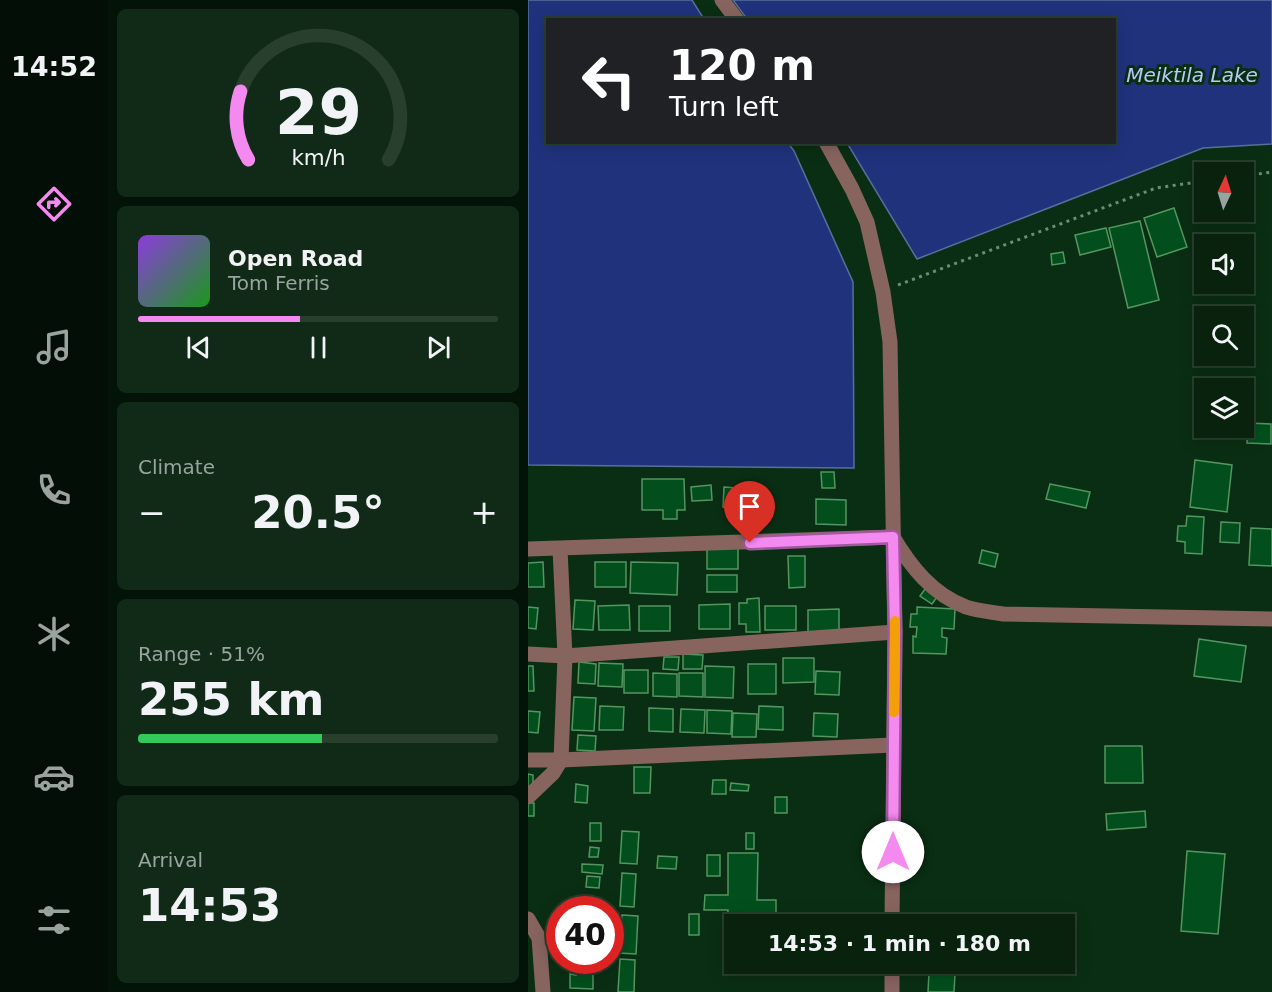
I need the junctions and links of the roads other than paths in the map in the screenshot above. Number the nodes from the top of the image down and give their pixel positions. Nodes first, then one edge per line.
1 (722, 0) edge
2 (736, 18) edge
3 (827, 144) edge
4 (893, 537) junction
5 (528, 549) edge
6 (560, 549) junction
7 (1272, 619) edge
8 (895, 632) junction
9 (528, 654) edge
10 (565, 656) junction
11 (893, 745) junction
12 (528, 760) edge
13 (561, 760) junction
14 (528, 797) edge
15 (892, 914) edge
16 (528, 919) edge
17 (892, 974) edge
18 (543, 992) edge
19 (892, 992) edge

1 - 2 street
3 - 4 street
4 - 6 street
4 - 7 street
4 - 8 street
5 - 6 street
6 - 10 street
8 - 10 street
8 - 11 street
9 - 10 street
10 - 13 street
11 - 13 street
11 - 15 street
12 - 13 street
13 - 14 street
16 - 18 street
17 - 19 street

